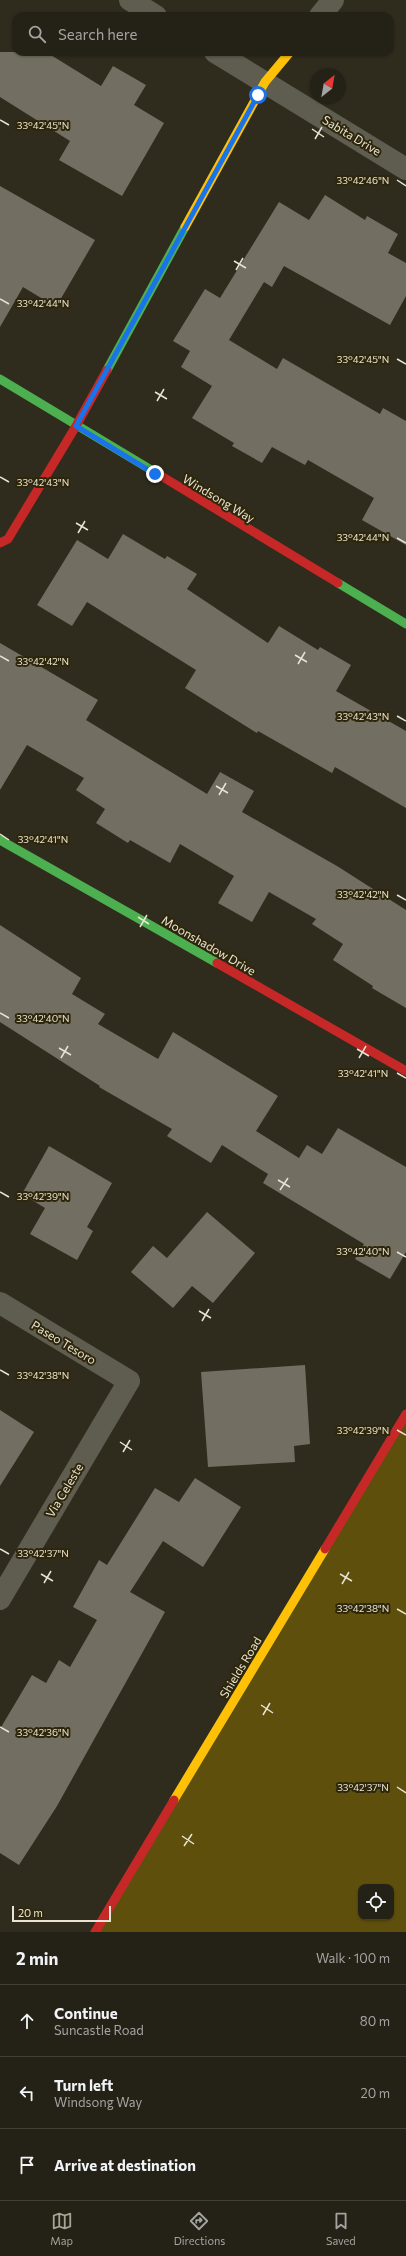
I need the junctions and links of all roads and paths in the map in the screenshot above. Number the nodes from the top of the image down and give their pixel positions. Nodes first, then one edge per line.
1 (130, 0) edge
2 (333, 0) edge
3 (150, 12) edge
4 (323, 12) edge
5 (222, 56) edge
6 (287, 56) edge
7 (265, 82) junction
8 (406, 168) edge
9 (0, 379) edge
10 (76, 426) junction
11 (0, 543) edge
12 (406, 624) edge
13 (0, 840) edge
14 (406, 1071) edge
15 (0, 1303) edge
16 (129, 1381) joint
17 (406, 1414) edge
18 (0, 1599) edge
19 (95, 1932) edge

1 - 3 street
2 - 4 street
5 - 7 street, Sabita Drive
6 - 7 street
7 - 8 street, Sabita Drive
7 - 10 street
9 - 10 street, Windsong Way
10 - 11 street
10 - 12 street, Windsong Way
13 - 14 street, Moonshadow Drive
15 - 16 street, Paseo Tesoro
16 - 18 street, Via Celeste
17 - 19 street, Shields Road

